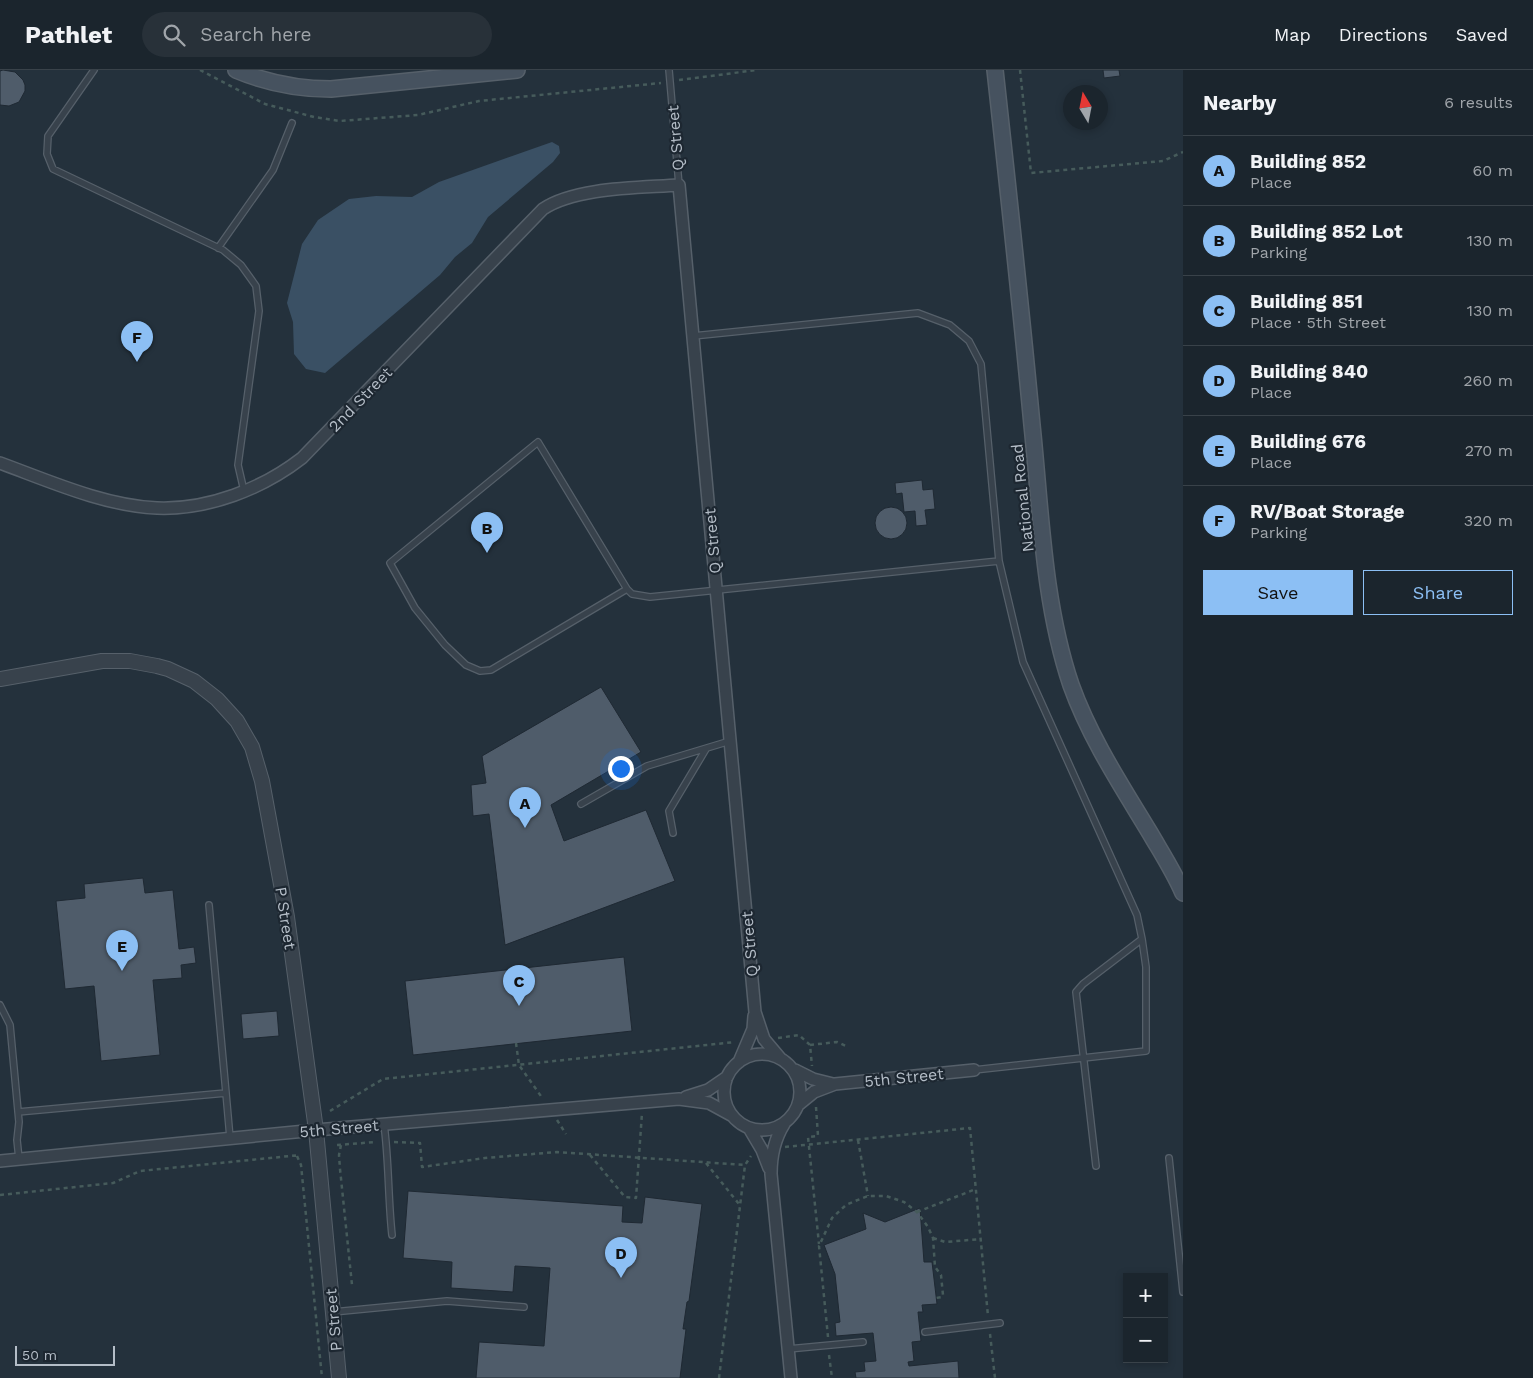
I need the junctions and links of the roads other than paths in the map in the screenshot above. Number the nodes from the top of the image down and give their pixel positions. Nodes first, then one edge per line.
1 (94, 70) edge
2 (236, 70) edge
3 (517, 70) edge
4 (669, 70) edge
5 (995, 70) edge
6 (292, 123) dead end
7 (679, 185) junction
8 (218, 248) junction
9 (693, 336) junction
10 (0, 463) edge
11 (244, 491) junction
12 (999, 561) junction
13 (627, 590) junction
14 (717, 591) junction
15 (0, 680) edge
16 (730, 741) junction
17 (706, 748) junction
18 (581, 804) dead end
19 (673, 833) dead end
20 (1183, 893) edge
21 (209, 905) dead end
22 (1142, 939) junction
23 (0, 1005) edge
24 (755, 1012) junction
25 (780, 1058) junction
26 (1084, 1059) junction
27 (739, 1062) junction
28 (795, 1070) junction
29 (974, 1070) joint
30 (727, 1076) junction
31 (834, 1084) junction
32 (226, 1093) junction
33 (679, 1099) junction
34 (798, 1105) junction
35 (18, 1112) junction
36 (732, 1115) junction
37 (384, 1124) junction
38 (784, 1124) junction
39 (749, 1128) junction
40 (316, 1130) junction
41 (230, 1139) junction
42 (1169, 1158) dead end
43 (19, 1159) junction
44 (0, 1161) edge
45 (1096, 1166) dead end
46 (771, 1174) junction
47 (392, 1235) dead end
48 (1183, 1292) edge
49 (524, 1307) dead end
50 (333, 1312) junction
51 (1000, 1323) dead end
52 (925, 1332) dead end
53 (863, 1342) dead end
54 (788, 1350) junction
55 (339, 1378) edge
56 (791, 1378) edge

1 - 8 lane
2 - 3 main road
4 - 7 lane, Q Street
5 - 20 main road, National Road
6 - 8 lane
7 - 9 street, Q Street
7 - 11 street, 2nd Street
8 - 11 lane
9 - 12 lane
9 - 14 street, Q Street
10 - 11 street, 2nd Street
12 - 14 lane
12 - 22 lane
13 - 13 lane
13 - 14 lane
14 - 16 street, Q Street
15 - 40 street, P Street
16 - 17 lane
16 - 24 street, Q Street
17 - 18 lane
17 - 19 lane
21 - 32 lane
22 - 26 lane
22 - 26 lane
23 - 35 lane
24 - 25 street, Q Street
24 - 27 street, Q Street
25 - 27 street
25 - 28 street
26 - 29 lane
26 - 45 lane
27 - 30 street
28 - 31 street, 5th Street
28 - 34 street
29 - 31 street, 5th Street
30 - 33 street, 5th Street
30 - 36 street
31 - 34 street, 5th Street
32 - 35 lane
32 - 41 lane
33 - 36 street, 5th Street
33 - 37 street, 5th Street
34 - 38 street
35 - 43 lane
36 - 39 street
37 - 40 street, 5th Street
37 - 47 lane
38 - 39 street
38 - 46 street
39 - 46 street
40 - 41 street, 5th Street
40 - 50 street, P Street
41 - 43 street, 5th Street
42 - 48 lane
43 - 44 street, 5th Street
46 - 54 street
49 - 50 lane
50 - 55 street, P Street
51 - 52 lane
53 - 54 lane
54 - 56 street

